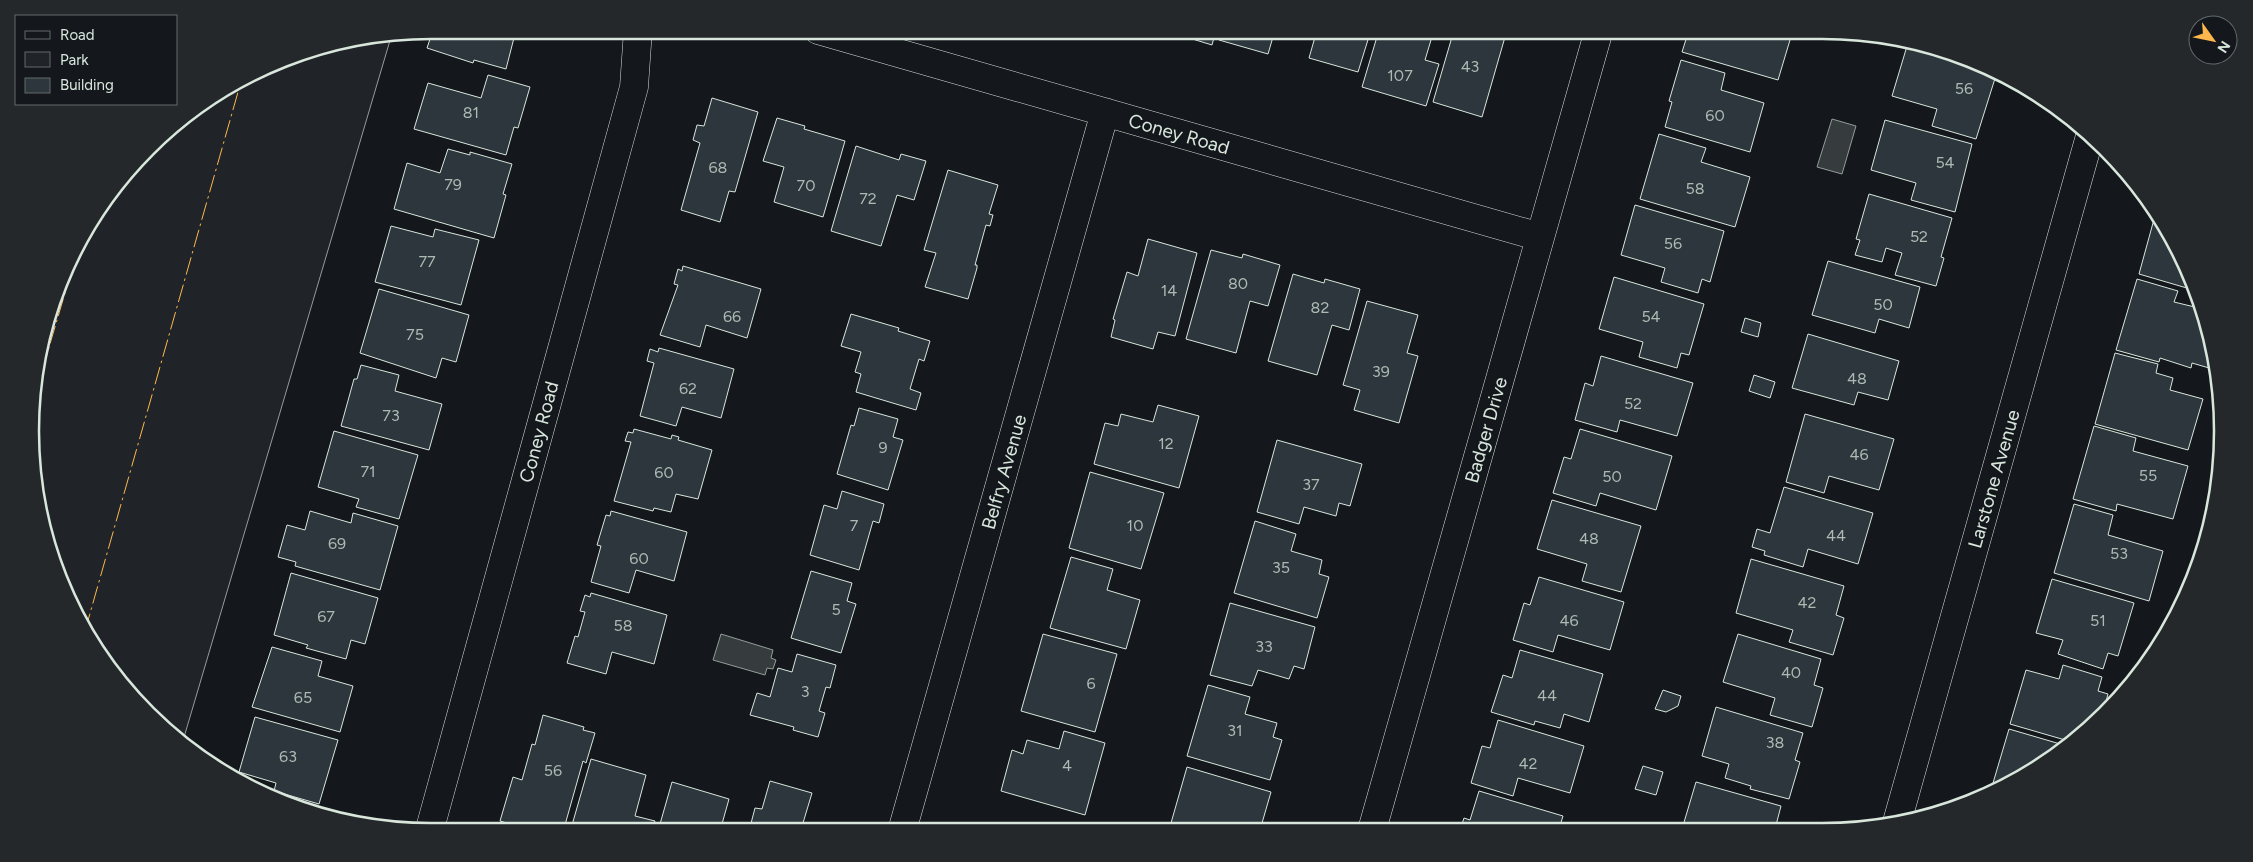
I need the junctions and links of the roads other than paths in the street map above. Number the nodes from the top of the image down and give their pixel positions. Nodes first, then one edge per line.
1 (637, 39) edge
2 (850, 39) edge
3 (1596, 39) edge
4 (1105, 112) junction
5 (2088, 143) edge
6 (1540, 237) junction
7 (1899, 816) edge
8 (430, 823) edge
9 (904, 823) edge
10 (1374, 823) edge

1 - 8 street, Coney Road
2 - 4 street, Coney Road
3 - 6 street, Badger Drive
4 - 6 street, Coney Road
4 - 9 street, Belfry Avenue
5 - 7 street, Larstone Avenue
6 - 10 street, Badger Drive

